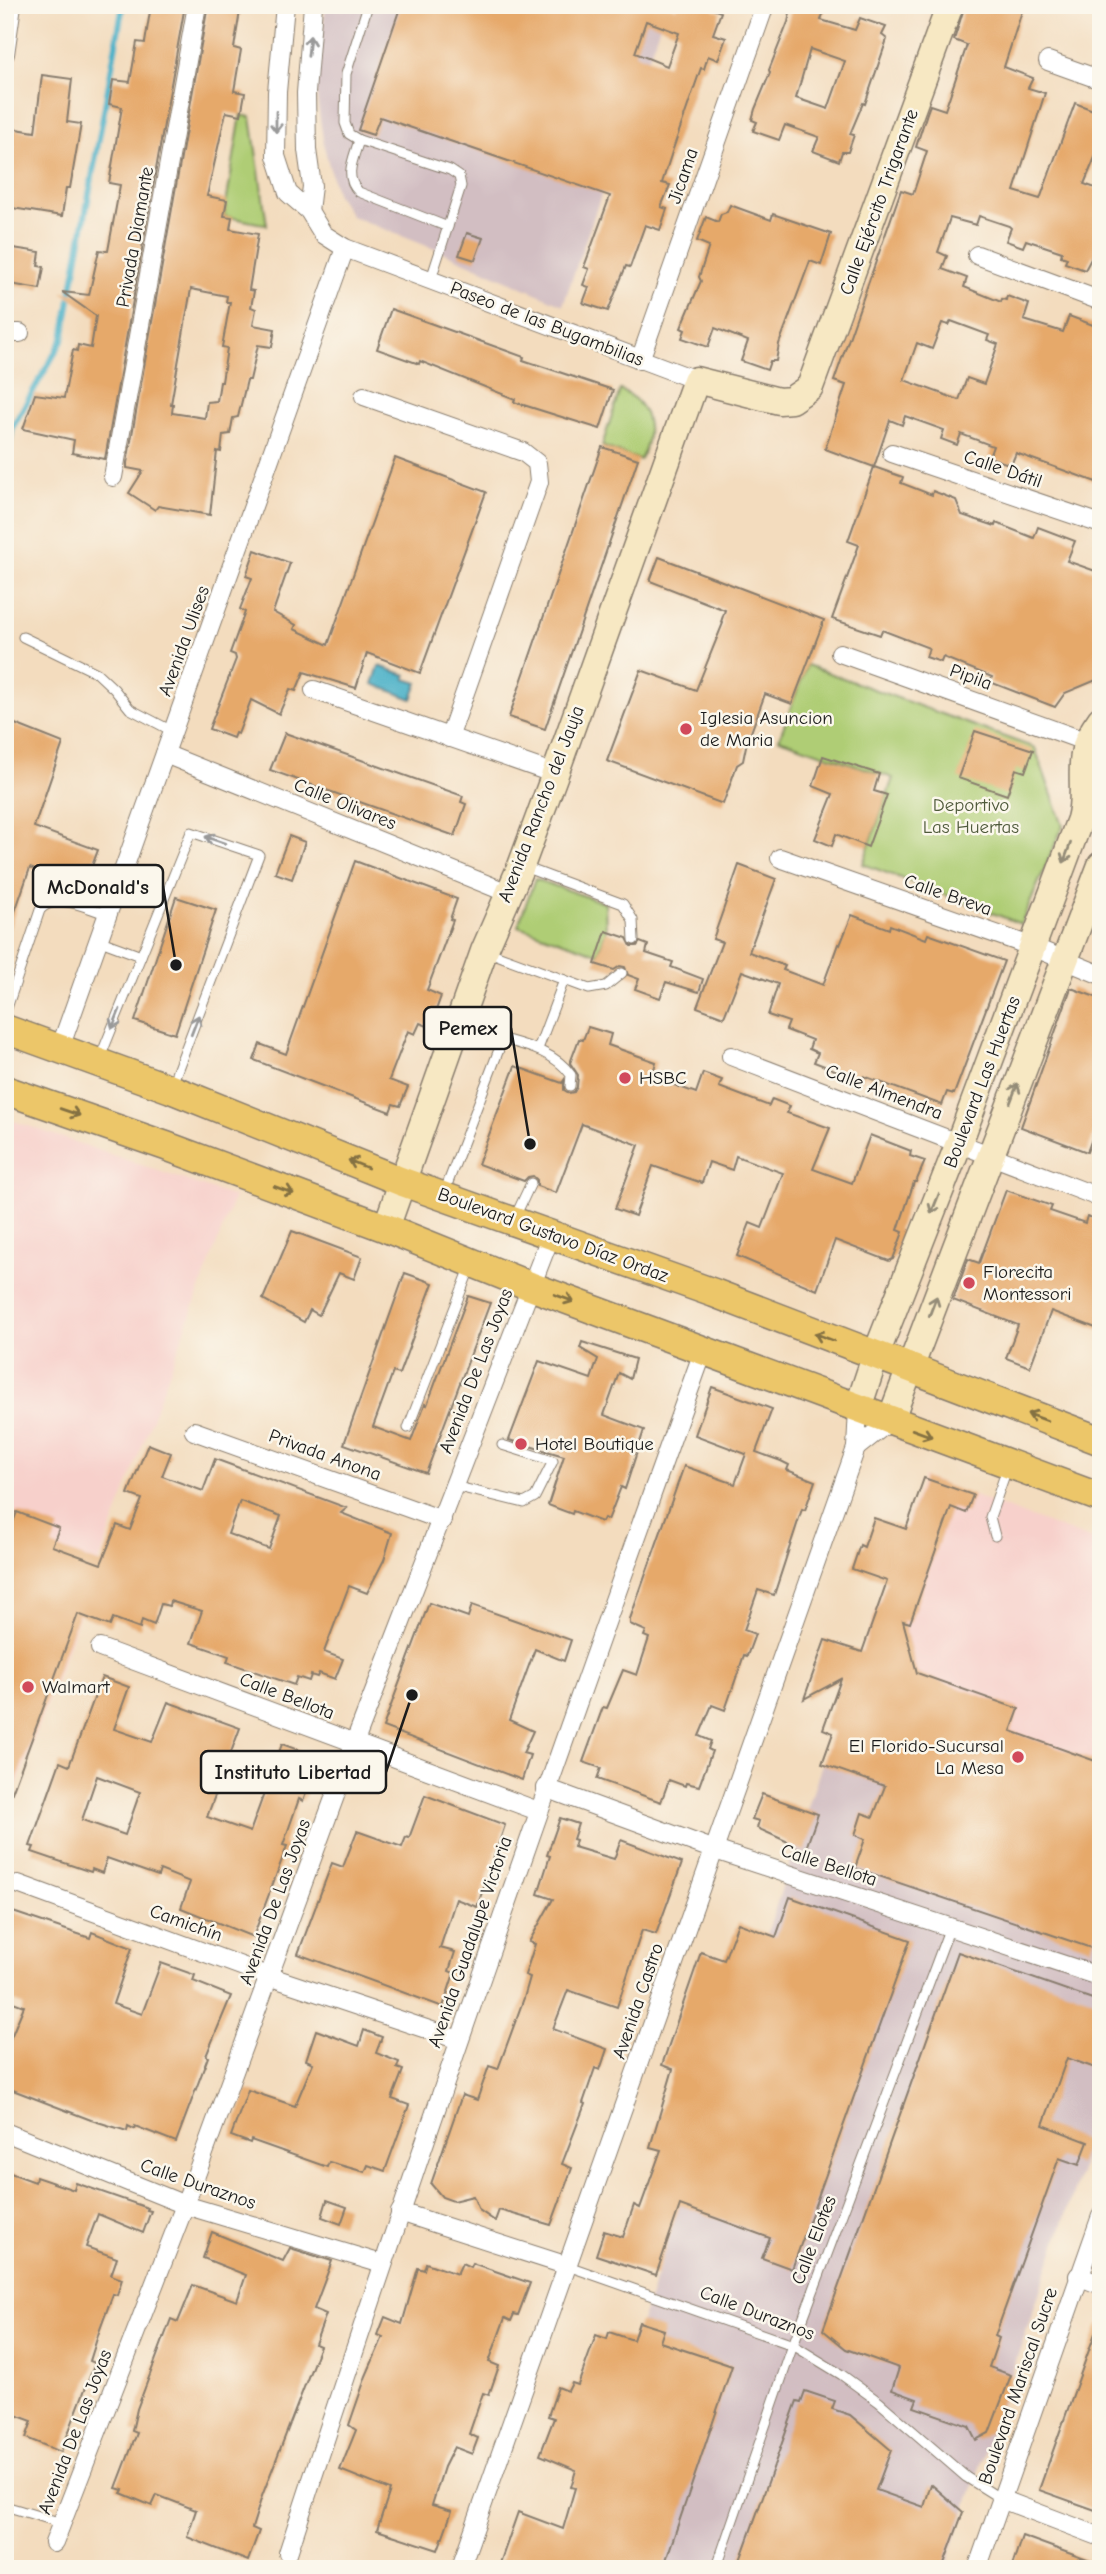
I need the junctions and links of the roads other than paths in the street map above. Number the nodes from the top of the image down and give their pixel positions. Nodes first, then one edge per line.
1 (12, 5) edge
2 (197, 5) edge
3 (285, 5) edge
4 (313, 5) edge
5 (368, 5) edge
6 (765, 5) edge
7 (950, 5) edge
8 (5, 54) edge
9 (1048, 61) dead end
10 (1101, 80) edge
11 (277, 92) junction
12 (306, 93) junction
13 (359, 140) junction
14 (309, 211) junction
15 (448, 226) junction
16 (345, 248) junction
17 (977, 255) dead end
18 (431, 279) junction
19 (1101, 301) edge
20 (640, 360) junction
21 (696, 380) junction
22 (801, 395) joint
23 (364, 396) dead end
24 (892, 453) dead end
25 (113, 477) dead end
26 (1101, 524) edge
27 (23, 637) dead end
28 (840, 653) dead end
29 (314, 690) dead end
30 (1101, 719) edge
31 (174, 732) junction
32 (449, 738) junction
33 (1087, 742) junction
34 (166, 754) junction
35 (555, 774) junction
36 (1092, 809) edge
37 (780, 858) dead end
38 (1101, 865) edge
39 (521, 866) junction
40 (508, 893) junction
41 (107, 914) junction
42 (98, 940) junction
43 (634, 940) dead end
44 (1033, 947) junction
45 (484, 951) junction
46 (141, 956) junction
47 (1064, 961) junction
48 (622, 973) dead end
49 (1101, 975) edge
50 (564, 980) junction
51 (5, 1014) edge
52 (457, 1024) junction
53 (5, 1029) edge
54 (503, 1039) junction
55 (60, 1048) junction
56 (538, 1049) junction
57 (731, 1056) dead end
58 (99, 1062) junction
59 (570, 1086) dead end
60 (171, 1089) junction
61 (5, 1090) edge
62 (959, 1143) junction
63 (990, 1157) junction
64 (400, 1181) junction
65 (531, 1183) dead end
66 (443, 1196) junction
67 (1101, 1198) edge
68 (512, 1221) junction
69 (386, 1228) junction
70 (551, 1235) junction
71 (472, 1263) junction
72 (530, 1286) junction
73 (704, 1349) junction
74 (875, 1357) junction
75 (909, 1369) junction
76 (858, 1408) junction
77 (890, 1421) junction
78 (408, 1427) dead end
79 (194, 1431) dead end
80 (1101, 1441) edge
81 (502, 1445) dead end
82 (856, 1448) junction
83 (1009, 1464) junction
84 (454, 1486) junction
85 (1101, 1498) edge
86 (442, 1520) junction
87 (995, 1536) dead end
88 (100, 1648) dead end
89 (354, 1744) junction
90 (546, 1788) junction
91 (538, 1811) junction
92 (712, 1849) junction
93 (18, 1884) dead end
94 (950, 1927) junction
95 (271, 1977) junction
96 (1101, 1977) edge
97 (459, 2040) junction
98 (5, 2133) edge
99 (186, 2205) junction
100 (400, 2212) junction
101 (1101, 2217) edge
102 (382, 2264) junction
103 (568, 2266) junction
104 (1078, 2276) junction
105 (1101, 2285) edge
106 (793, 2345) junction
107 (1001, 2499) junction
108 (5, 2506) edge
109 (62, 2523) junction
110 (1101, 2538) edge
111 (54, 2543) dead end
112 (288, 2553) dead end
113 (460, 2569) edge
114 (716, 2569) edge
115 (977, 2569) edge

1 - 8 street
2 - 25 street, Privada Diamante
3 - 11 street, Paseo de las Bugambilias
12 -> 4 street
5 - 13 lane
6 - 20 street, Jicama
7 - 22 street, Calle Ejército Trigarante
9 - 10 street
11 - 12 street
11 -> 14 street, Paseo de las Bugambilias
12 - 14 street
13 - 15 lane
13 - 15 lane
14 - 16 street, Paseo de las Bugambilias
15 - 18 lane
16 - 18 street, Paseo de las Bugambilias
16 - 31 street, Avenida Ulises
17 - 19 street
18 - 20 street, Paseo de las Bugambilias
20 - 21 street, Paseo de las Bugambilias
21 - 22 street, Paseo de las Bugambilias
21 - 35 street, Avenida Rancho del Jauja
23 - 32 street
24 - 26 street, Calle Dátil
27 - 31 lane
28 - 33 street, Pipila
29 - 32 street
30 - 33 street, Boulevard Las Huertas
31 - 34 street, Avenida Ulises
32 - 35 street
33 - 36 street, Boulevard Las Huertas
34 - 40 street, Calle Olivares
34 - 41 street, Avenida Ulises
35 - 39 street, Avenida Rancho del Jauja
36 -> 44 street, Boulevard Las Huertas
37 - 44 street, Calle Breva
38 - 47 street, Boulevard Las Huertas
39 - 40 street, Avenida Rancho del Jauja
39 - 43 lane
40 - 45 street, Avenida Rancho del Jauja
41 - 42 street, Avenida Ulises
41 - 51 lane
42 - 46 lane
42 - 55 street, Avenida Ulises
44 - 47 street, Calle Breva
44 - 62 street, Boulevard Las Huertas
45 - 50 lane
45 - 52 street, Avenida Rancho del Jauja
46 -> 58 lane
60 -> 46 lane
47 - 49 street, Calle Breva
63 -> 47 street, Boulevard Las Huertas
48 - 50 lane
50 - 56 lane
52 - 54 lane
52 - 64 street, Avenida Rancho del Jauja
53 - 55 main road, Boulevard Gustavo Díaz Ordaz
54 - 56 lane
54 - 66 lane
55 - 58 main road, Boulevard Gustavo Díaz Ordaz
56 - 59 lane
57 - 62 street, Calle Almendra
58 - 60 main road, Boulevard Gustavo Díaz Ordaz
64 -> 60 main road, Boulevard Gustavo Díaz Ordaz
61 -> 69 main road
62 - 63 street, Calle Almendra
62 -> 74 street, Boulevard Las Huertas
63 - 67 street, Calle Almendra
75 -> 63 street, Boulevard Las Huertas
64 - 66 main road, Boulevard Gustavo Díaz Ordaz
64 - 69 street, Avenida Rancho del Jauja
65 - 68 lane
66 - 68 main road, Boulevard Gustavo Díaz Ordaz
68 - 70 main road, Boulevard Gustavo Díaz Ordaz
69 - 71 main road
70 - 72 street, Avenida De Las Joyas
74 -> 70 main road, Boulevard Gustavo Díaz Ordaz
71 - 72 main road
71 - 78 lane
72 -> 73 main road
72 - 84 street, Avenida De Las Joyas
73 - 76 main road
73 - 90 street, Avenida Guadalupe Victoria
74 - 75 main road, Boulevard Gustavo Díaz Ordaz
74 - 76 street, Boulevard Las Huertas
75 - 77 street, Boulevard Las Huertas
80 -> 75 main road, Boulevard Gustavo Díaz Ordaz
76 - 77 main road
76 - 82 street, Avenida Castro
77 - 82 street
77 -> 83 main road
79 - 86 street, Privada Anona
81 - 84 lane
82 - 92 street, Avenida Castro
83 - 85 main road
83 - 87 lane
84 - 86 street, Avenida De Las Joyas
86 - 89 street, Avenida De Las Joyas
88 - 89 street, Calle Bellota
89 - 91 street, Calle Bellota
89 - 95 street, Avenida De Las Joyas
90 - 91 street, Avenida Guadalupe Victoria
90 - 92 street, Calle Bellota
91 - 97 street, Avenida Guadalupe Victoria
92 - 94 street, Calle Bellota
92 - 103 street, Avenida Castro
93 - 95 street, Camichín
94 - 96 street, Calle Bellota
94 - 106 lane, Calle Elotes
95 - 97 street, Camichín
95 - 99 street, Avenida De Las Joyas
97 - 100 street, Avenida Guadalupe Victoria
98 - 99 street, Calle Duraznos
99 - 102 street, Calle Duraznos
99 - 109 street, Avenida De Las Joyas
100 - 102 street, Avenida Guadalupe Victoria
100 - 103 street, Calle Duraznos
101 - 104 street, Boulevard Mariscal Sucre
102 - 112 street, Avenida Guadalupe Victoria
103 - 106 lane, Calle Duraznos
103 - 113 street, Avenida Castro
104 - 105 street
104 - 107 street, Boulevard Mariscal Sucre
106 - 107 lane, Calle Duraznos
106 - 114 lane, Calle Elotes
107 - 110 street, Calle Duraznos
107 - 115 street, Boulevard Mariscal Sucre
108 - 109 lane
109 - 111 street, Avenida De Las Joyas

